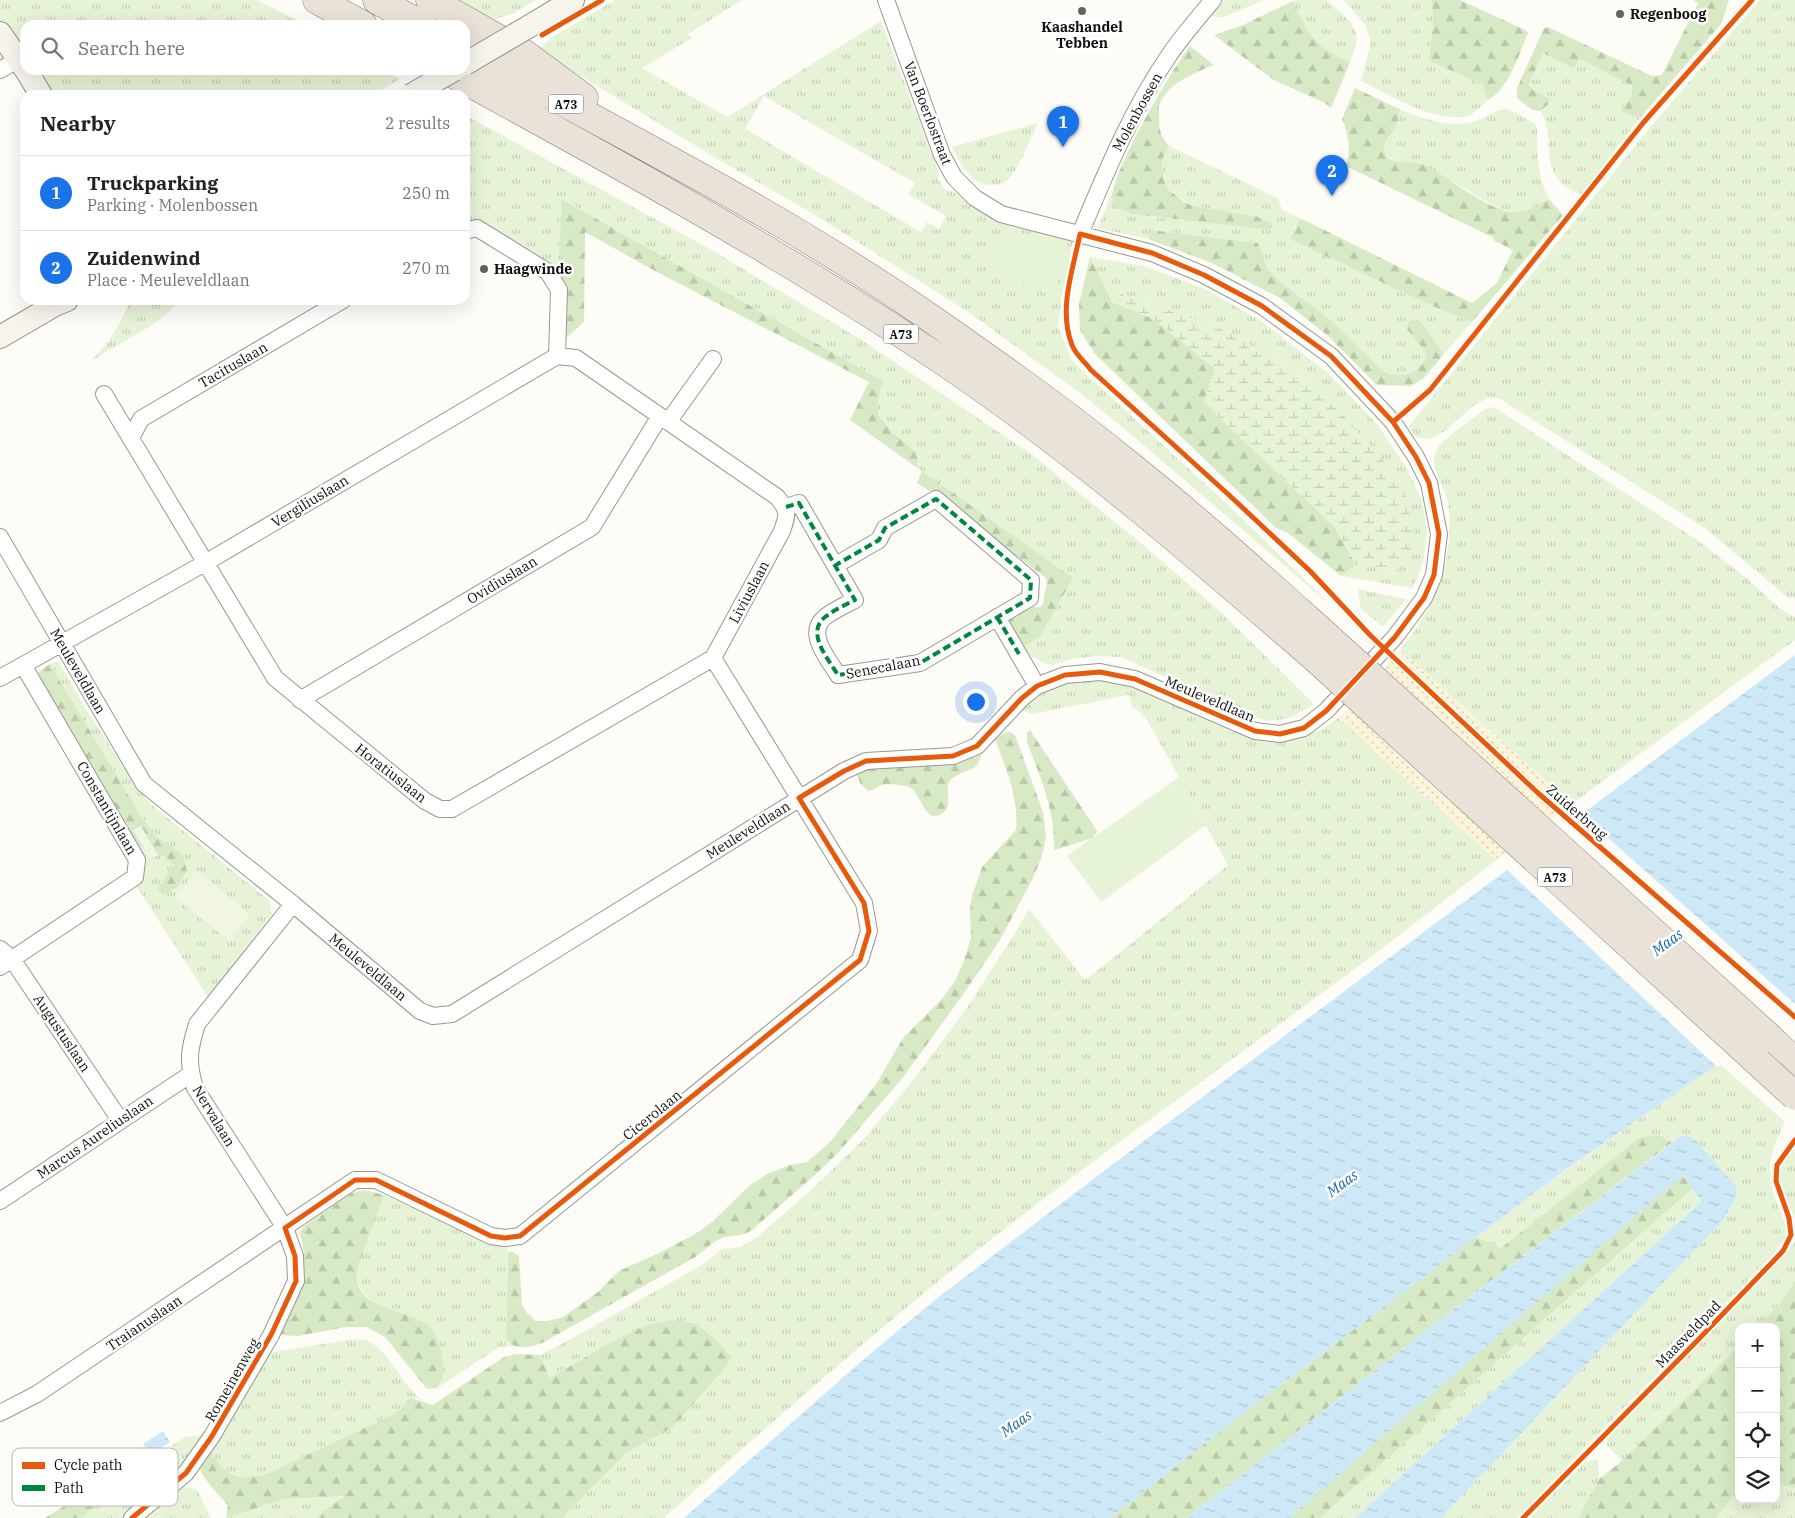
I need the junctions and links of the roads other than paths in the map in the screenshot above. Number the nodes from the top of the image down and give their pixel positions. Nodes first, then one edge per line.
1 (317, 0) edge
2 (377, 0) edge
3 (430, 0) edge
4 (573, 0) edge
5 (886, 0) edge
6 (1212, 0) edge
7 (354, 20) edge
8 (413, 20) edge
9 (465, 20) edge
10 (470, 23) edge
11 (0, 33) edge
12 (470, 52) edge
13 (470, 61) edge
14 (17, 67) edge
15 (24, 75) edge
16 (445, 75) edge
17 (455, 75) edge
18 (37, 90) edge
19 (420, 90) edge
20 (667, 160) junction
21 (470, 230) edge
22 (1080, 234) junction
23 (56, 305) edge
24 (335, 305) edge
25 (0, 337) edge
26 (557, 356) junction
27 (713, 359) dead end
28 (104, 394) dead end
29 (664, 419) junction
30 (131, 438) junction
31 (786, 507) junction
32 (0, 537) edge
33 (205, 563) junction
34 (836, 566) junction
35 (997, 617) junction
36 (62, 644) junction
37 (1323, 649) junction
38 (713, 658) junction
39 (23, 665) junction
40 (0, 678) edge
41 (1037, 686) junction
42 (300, 700) junction
43 (799, 798) junction
44 (293, 904) junction
45 (4, 958) edge
46 (1770, 1038) junction
47 (1795, 1056) edge
48 (1795, 1062) edge
49 (191, 1074) junction
50 (1795, 1096) edge
51 (120, 1120) junction
52 (0, 1201) edge
53 (285, 1228) junction
54 (0, 1413) edge
55 (178, 1480) edge
56 (146, 1506) edge
57 (132, 1518) edge

1 - 7 highway
2 - 8 highway
3 - 9 highway, A73
4 - 13 street, bridge
5 - 22 street, Van Boerlostraat
6 - 22 street, Molenbossen
10 - 20 highway, A73
11 - 14 street
12 - 20 highway, A73
15 - 18 street
16 - 19 street, bridge
17 - 37 highway, A73
20 - 37 highway, A73
21 - 26 street
22 - 41 street, Meuleveldlaan
23 - 25 street
24 - 30 street, Tacituslaan
26 - 29 street
26 - 33 street, Vergiliuslaan
27 - 29 street
28 - 30 street
29 - 31 street
29 - 42 street, Ovidiuslaan
30 - 33 street
31 - 34 street, Senecalaan
31 - 38 street, Liviuslaan
32 - 36 street, Meuleveldlaan
33 - 36 street, Vergiliuslaan
33 - 42 street, Horatiuslaan
34 - 35 street, Senecalaan
34 - 35 street, Senecalaan
35 - 41 street
36 - 39 street, Vergiliuslaan
36 - 44 street, Meuleveldlaan
37 - 46 highway, A73, bridge
37 - 50 highway, A73, bridge
38 - 42 street, Horatiuslaan
38 - 43 street
39 - 40 street, Vergiliuslaan
39 - 45 street, Constantijnlaan
41 - 43 street, Meuleveldlaan
43 - 44 street, Meuleveldlaan
43 - 53 street, Cicerolaan
44 - 49 street, Nervalaan
45 - 51 street, Augustuslaan
46 - 47 highway, A73
46 - 48 highway, A73
49 - 51 street, Marcus Aureliuslaan
49 - 53 street, Nervalaan
51 - 52 street, Marcus Aureliuslaan
53 - 54 street, Traianuslaan
53 - 55 street, Romeinenweg
56 - 57 street, Romeinenweg

